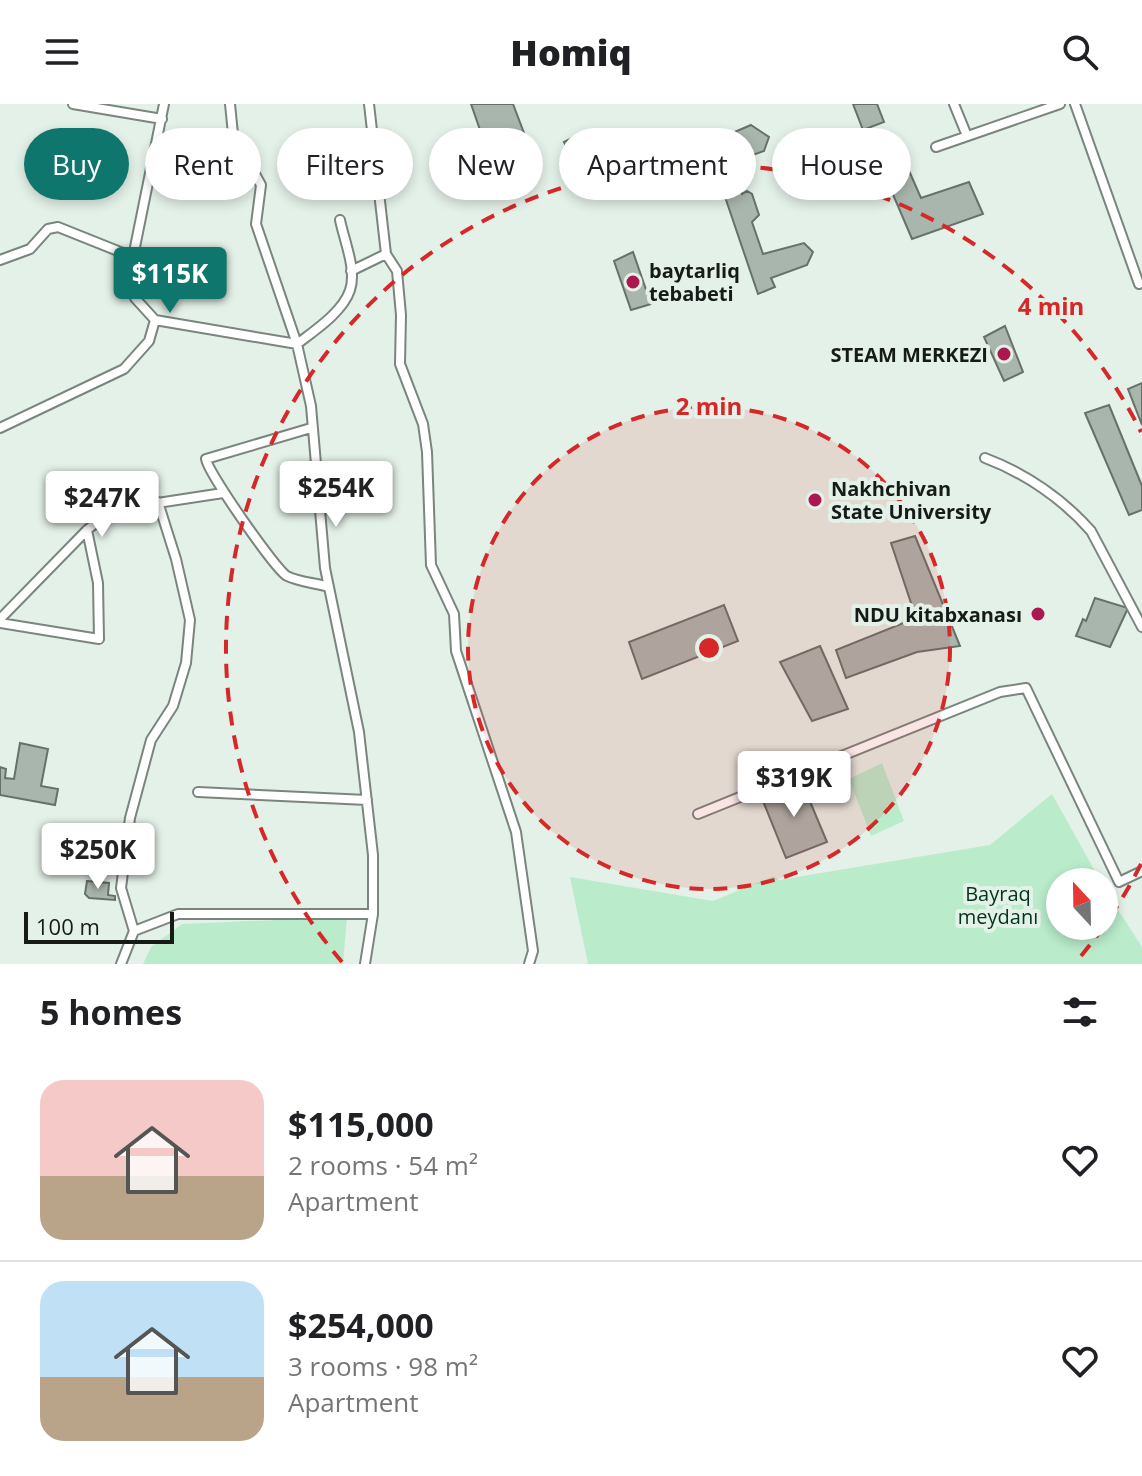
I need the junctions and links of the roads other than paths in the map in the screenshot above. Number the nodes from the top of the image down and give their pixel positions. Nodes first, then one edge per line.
1 (73, 104) edge
2 (164, 104) edge
3 (230, 104) edge
4 (369, 104) edge
5 (954, 104) edge
6 (1060, 104) edge
7 (1075, 104) edge
8 (162, 119) junction
9 (965, 131) dead end
10 (936, 147) dead end
11 (340, 220) dead end
12 (386, 254) junction
13 (133, 257) junction
14 (0, 260) edge
15 (351, 271) junction
16 (1141, 286) edge
17 (155, 320) junction
18 (297, 344) junction
19 (0, 428) edge
20 (311, 428) junction
21 (985, 458) dead end
22 (223, 493) junction
23 (158, 502) junction
24 (87, 530) junction
25 (329, 587) junction
26 (0, 621) edge
27 (1142, 627) edge
28 (198, 792) dead end
29 (367, 800) junction
30 (698, 814) dead end
31 (1142, 871) edge
32 (373, 914) junction
33 (134, 931) junction
34 (121, 964) edge
35 (365, 964) edge
36 (529, 964) edge

1 - 8 street
2 - 8 street
3 - 18 street
4 - 12 street
5 - 9 street
6 - 10 street
7 - 16 street
8 - 13 street
11 - 15 street
12 - 15 street
12 - 36 street
13 - 14 street
13 - 17 street
15 - 18 street
17 - 18 street
17 - 19 street
18 - 20 street
20 - 22 street
20 - 25 street
21 - 27 street
22 - 23 street
22 - 25 street
23 - 24 street
23 - 33 street
24 - 26 street
24 - 26 street
25 - 29 street
28 - 29 street
29 - 32 street
30 - 31 street
32 - 33 street
32 - 35 street
33 - 34 street

